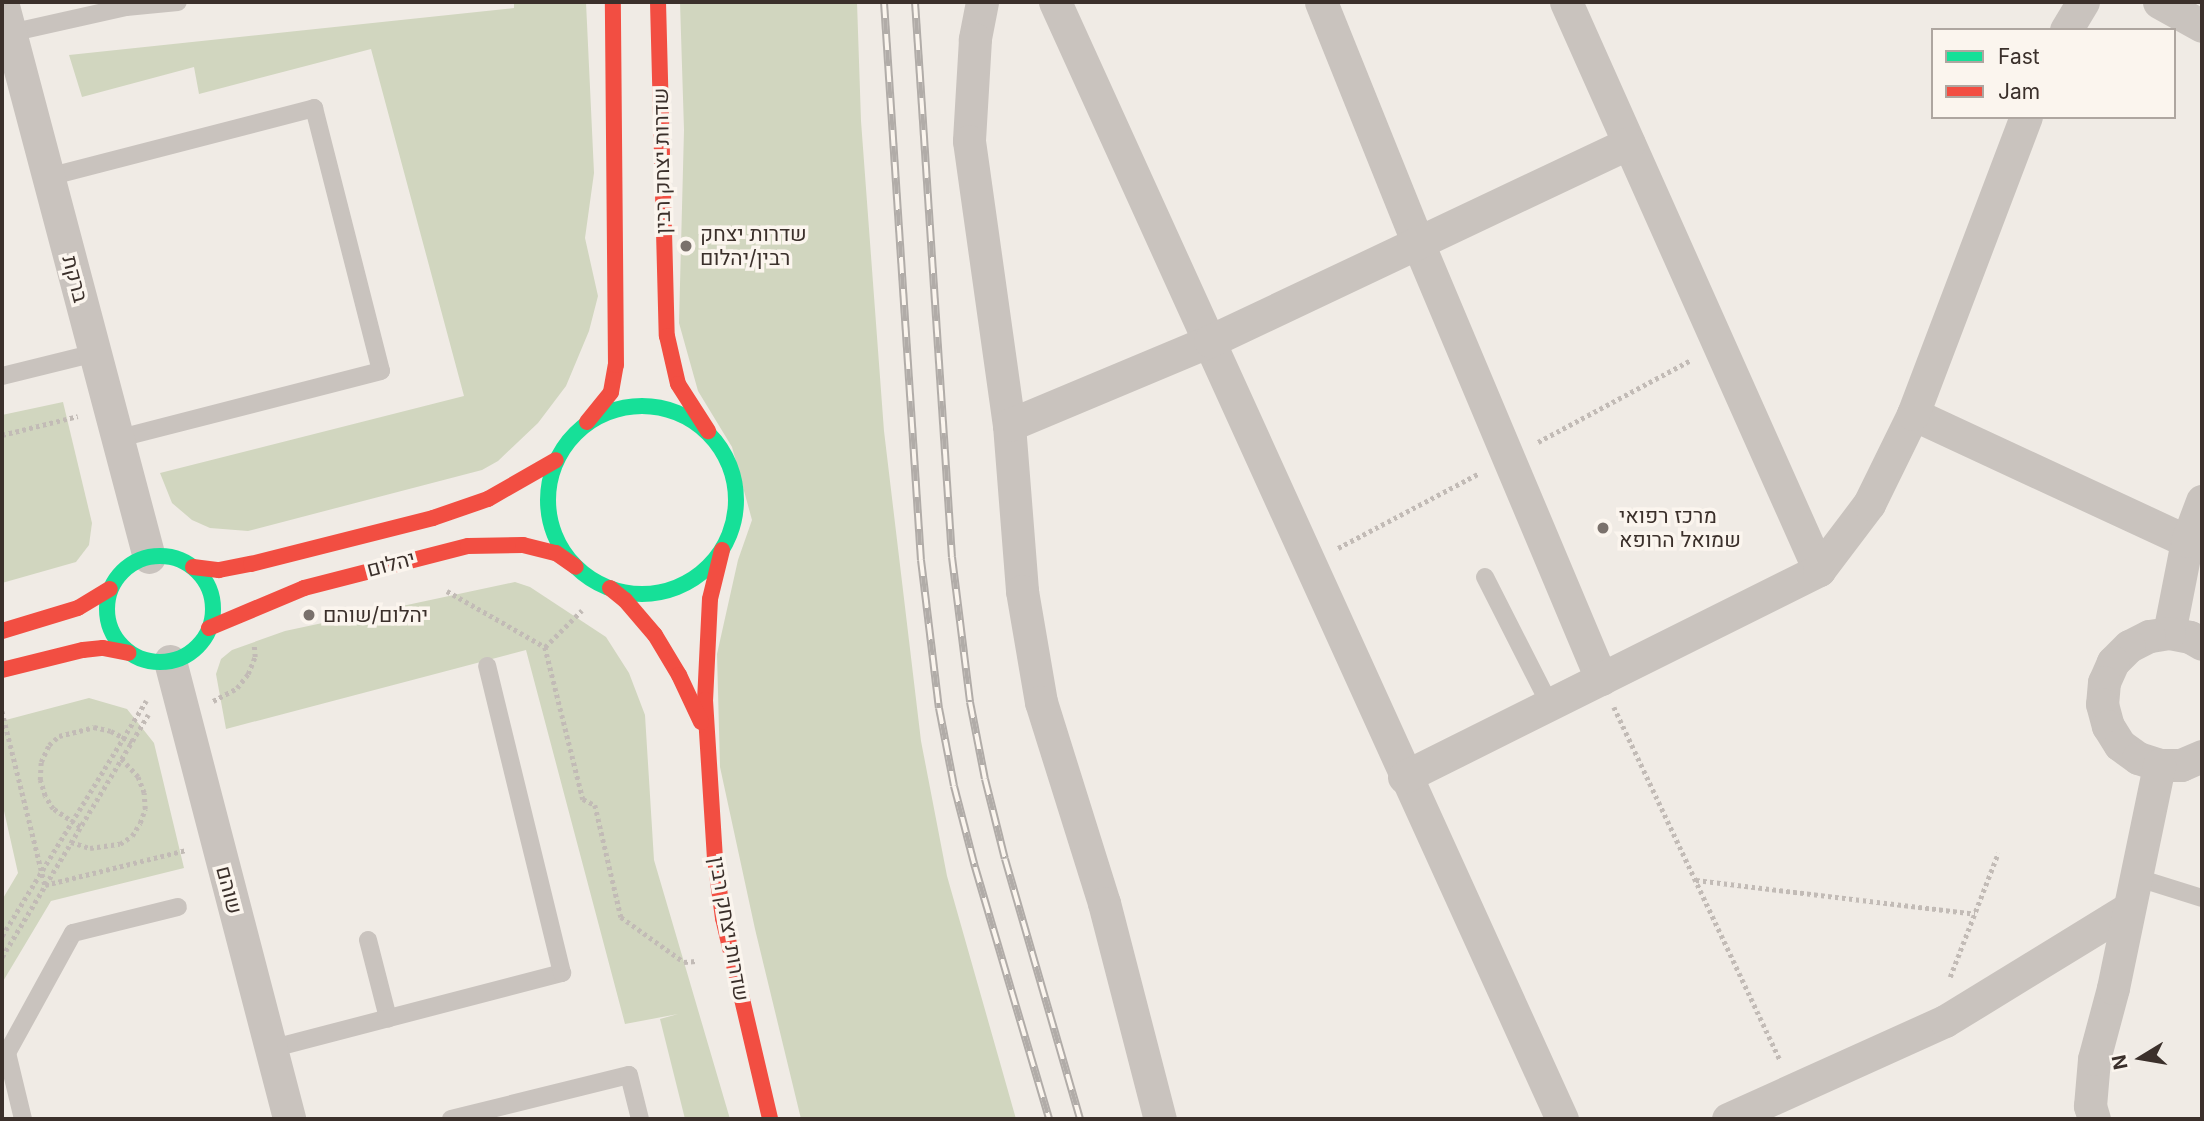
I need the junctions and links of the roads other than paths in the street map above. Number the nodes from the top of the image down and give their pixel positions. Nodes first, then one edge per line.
1 (178, 2) edge
2 (613, 2) edge
3 (658, 2) edge
4 (982, 2) edge
5 (1055, 2) edge
6 (1321, 2) edge
7 (1566, 2) edge
8 (2083, 2) edge
9 (2159, 2) edge
10 (2202, 26) edge
11 (2067, 28) edge
12 (7, 35) edge
13 (2025, 119) edge
14 (1628, 143) junction
15 (48, 177) junction
16 (1418, 243) junction
17 (1210, 341) junction
18 (95, 353) junction
19 (2, 376) edge
20 (1913, 414) junction
21 (587, 422) junction
22 (113, 423) junction
23 (1009, 425) junction
24 (711, 436) junction
25 (556, 460) junction
26 (2202, 501) edge
27 (2187, 541) junction
28 (722, 550) junction
29 (149, 557) junction
30 (193, 567) junction
31 (576, 567) junction
32 (1819, 570) junction
33 (1485, 577) dead end
34 (608, 588) junction
35 (110, 589) junction
36 (209, 628) junction
37 (2, 631) edge
38 (2169, 633) junction
39 (2202, 644) edge
40 (129, 653) junction
41 (487, 666) dead end
42 (171, 668) junction
43 (2, 670) edge
44 (1601, 679) junction
45 (1550, 705) junction
46 (708, 737) junction
47 (2202, 756) edge
48 (2159, 765) junction
49 (1404, 777) junction
50 (2135, 877) junction
51 (2202, 898) edge
52 (178, 907) dead end
53 (2128, 909) junction
54 (368, 940) dead end
55 (388, 1018) junction
56 (270, 1049) junction
57 (23, 1119) edge
58 (289, 1119) edge
59 (451, 1119) edge
60 (640, 1119) edge
61 (770, 1119) edge
62 (1160, 1119) edge
63 (1562, 1119) edge
64 (1728, 1119) edge
65 (2094, 1119) edge

1 - 12 lane
2 - 21 main road
3 - 24 main road, שדרות יצחק רבין
4 - 23 street
5 - 17 street
6 - 16 street
7 - 14 street
8 - 11 street
9 - 10 street
12 - 15 street, ברקת
13 - 20 street
14 - 16 street
14 - 32 street
15 - 18 street, ברקת
15 - 22 lane
16 - 17 street
16 - 44 street
17 - 23 street
17 - 49 street
18 - 19 lane
18 - 22 street, ברקת
20 - 27 street
20 - 32 street
21 - 24 main road
21 - 25 main road
22 - 29 street, ברקת
23 - 62 street
24 - 28 main road
25 - 30 main road, יהלום
25 - 31 main road
26 - 27 street
27 - 38 street
28 - 34 main road
28 - 46 main road, שדרות יצחק רבין
29 - 30 main road
29 - 35 main road
30 - 36 main road
31 - 34 main road
31 - 36 main road, יהלום
32 - 44 street
33 - 45 lane
34 - 46 main road, שדרות יצחק רבין
35 - 37 main road
35 - 40 main road
36 - 42 main road
38 - 39 street
38 - 48 street
40 - 42 main road
40 - 43 main road
41 - 55 lane
42 - 56 street, שוהם
44 - 45 street
45 - 49 street
46 - 61 main road, שדרות יצחק רבין
47 - 48 street
48 - 50 street
49 - 63 street
50 - 51 lane
50 - 53 street
52 - 57 lane
53 - 64 street
53 - 65 street
54 - 55 lane
55 - 56 lane
56 - 58 street, שוהם
59 - 60 lane

